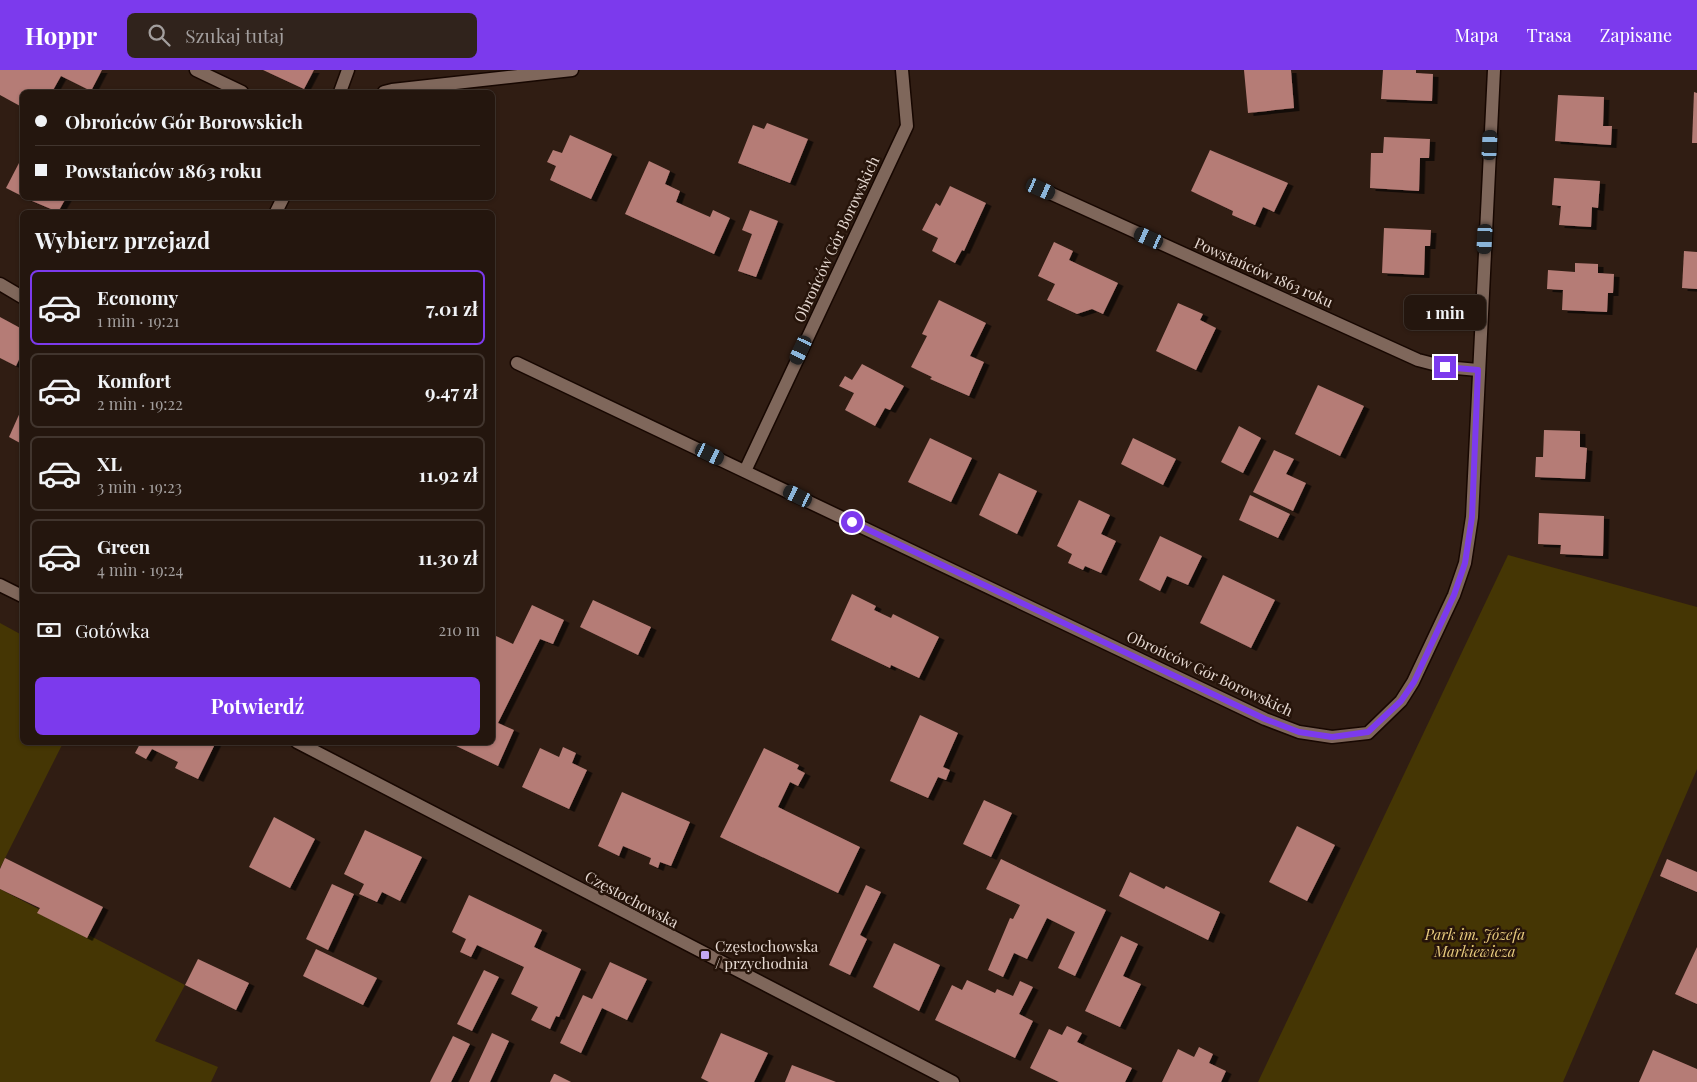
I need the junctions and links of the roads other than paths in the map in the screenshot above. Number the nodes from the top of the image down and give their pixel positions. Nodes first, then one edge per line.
1 (196, 70) edge
2 (348, 70) edge
3 (572, 70) edge
4 (902, 70) edge
5 (1494, 70) edge
6 (238, 90) edge
7 (341, 90) edge
8 (392, 90) edge
9 (1041, 189) dead end
10 (0, 284) edge
11 (20, 296) edge
12 (517, 362) dead end
13 (1478, 370) junction
14 (745, 471) junction
15 (0, 585) edge
16 (20, 595) edge
17 (303, 745) edge
18 (953, 1082) edge

1 - 6 street
2 - 7 street
3 - 8 street
4 - 14 street, Obrońców Gór Borowskich
5 - 13 street, Obrońców Gór Borowskich
9 - 13 street, Powstańców 1863 roku
10 - 11 street
12 - 14 street, Obrońców Gór Borowskich
13 - 14 street, Obrońców Gór Borowskich
15 - 16 street
17 - 18 street, Częstochowska

